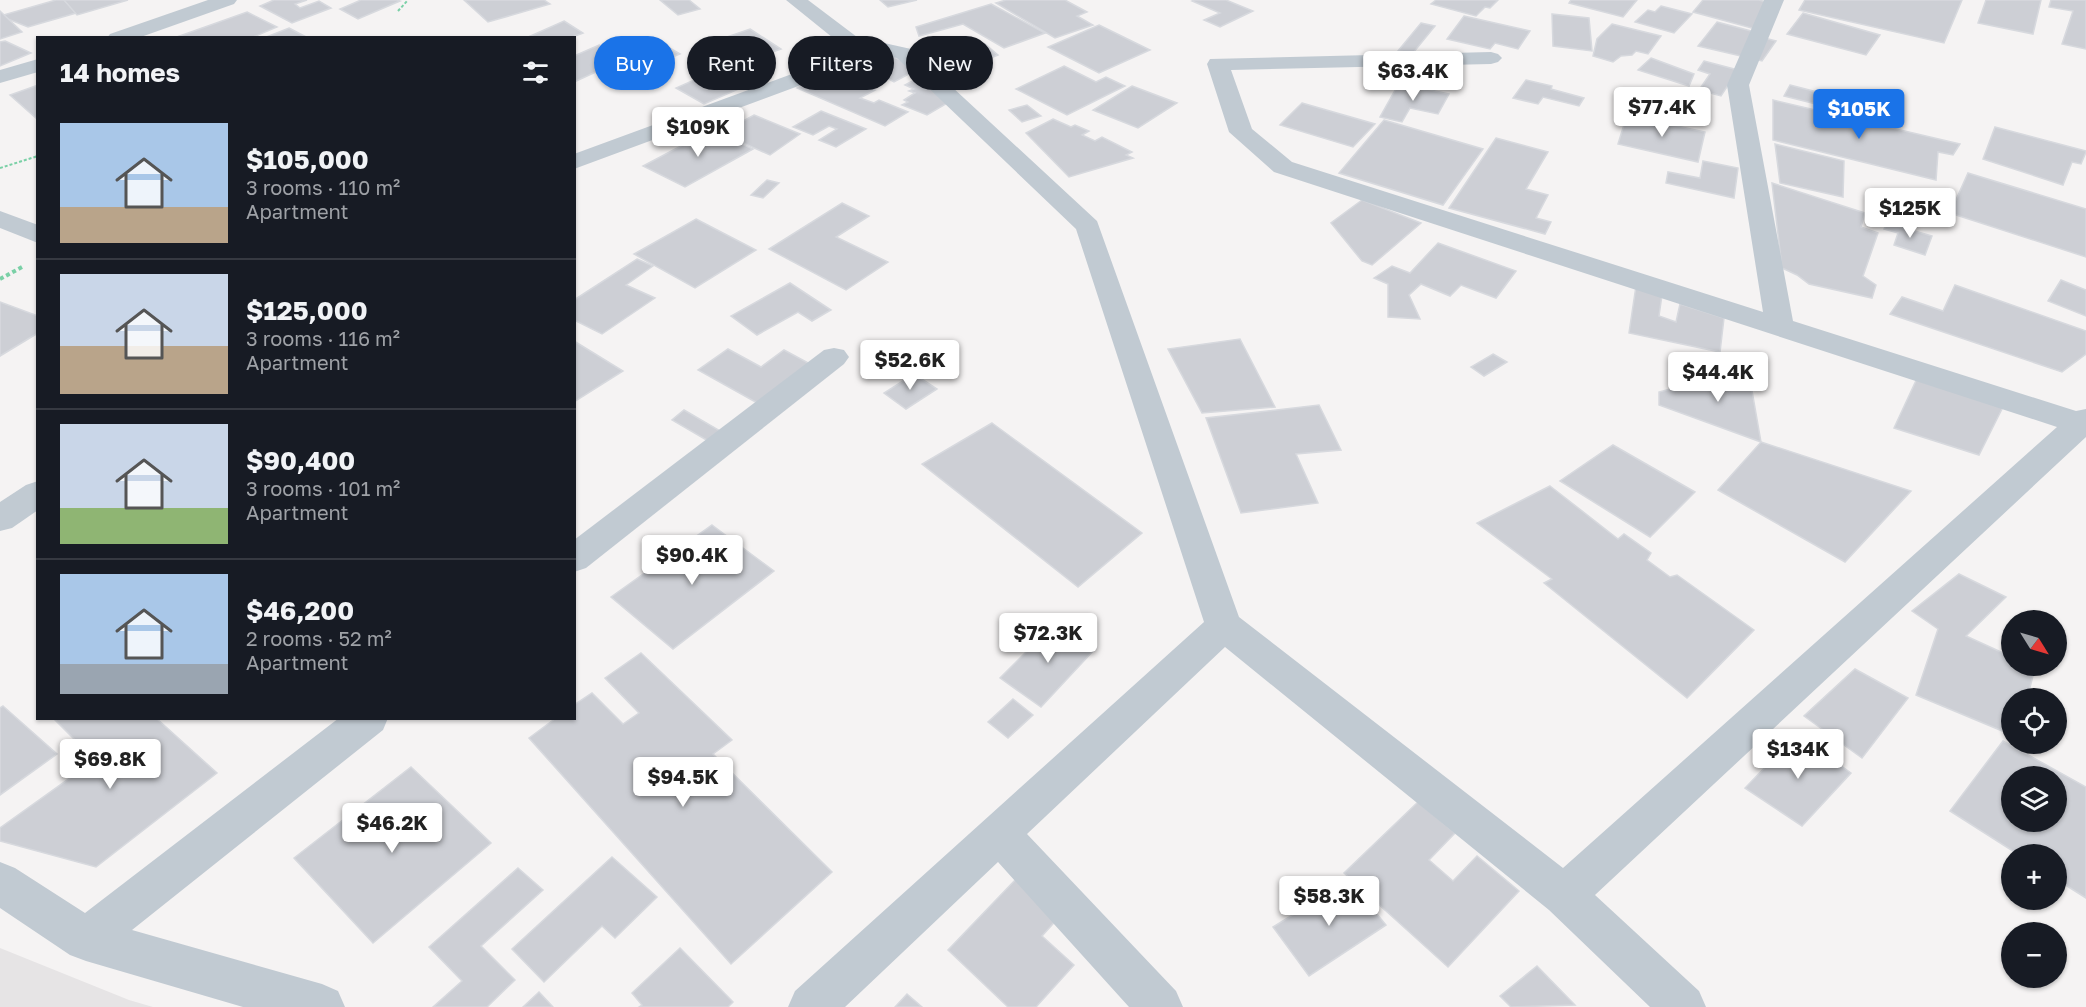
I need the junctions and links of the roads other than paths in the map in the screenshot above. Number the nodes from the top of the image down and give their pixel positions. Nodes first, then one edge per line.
1 (161, 0) edge
2 (228, 0) edge
3 (796, 0) edge
4 (1774, 0) edge
5 (179, 16) junction
6 (123, 36) edge
7 (842, 36) edge
8 (894, 51) edge
9 (1491, 58) dead end
10 (36, 66) edge
11 (0, 77) edge
12 (788, 82) edge
13 (576, 161) edge
14 (0, 219) edge
15 (36, 234) edge
16 (1780, 327) junction
17 (834, 357) dead end
18 (2084, 422) edge
19 (36, 494) edge
20 (0, 519) edge
21 (576, 557) edge
22 (1224, 626) junction
23 (366, 720) edge
24 (999, 834) junction
25 (0, 884) edge
26 (1564, 895) junction
27 (86, 939) junction
28 (322, 1007) edge
29 (811, 1007) edge
30 (1160, 1007) edge
31 (1683, 1007) edge

1 - 5 street
2 - 5 street
3 - 7 street
4 - 16 street
5 - 6 street
8 - 22 street
9 - 16 street
10 - 11 street
12 - 13 street
14 - 15 street
16 - 18 street
17 - 21 street
18 - 26 street
19 - 20 street
22 - 24 street
22 - 26 street
23 - 27 street
24 - 29 street
24 - 30 street
25 - 27 street
26 - 31 street
27 - 28 street

